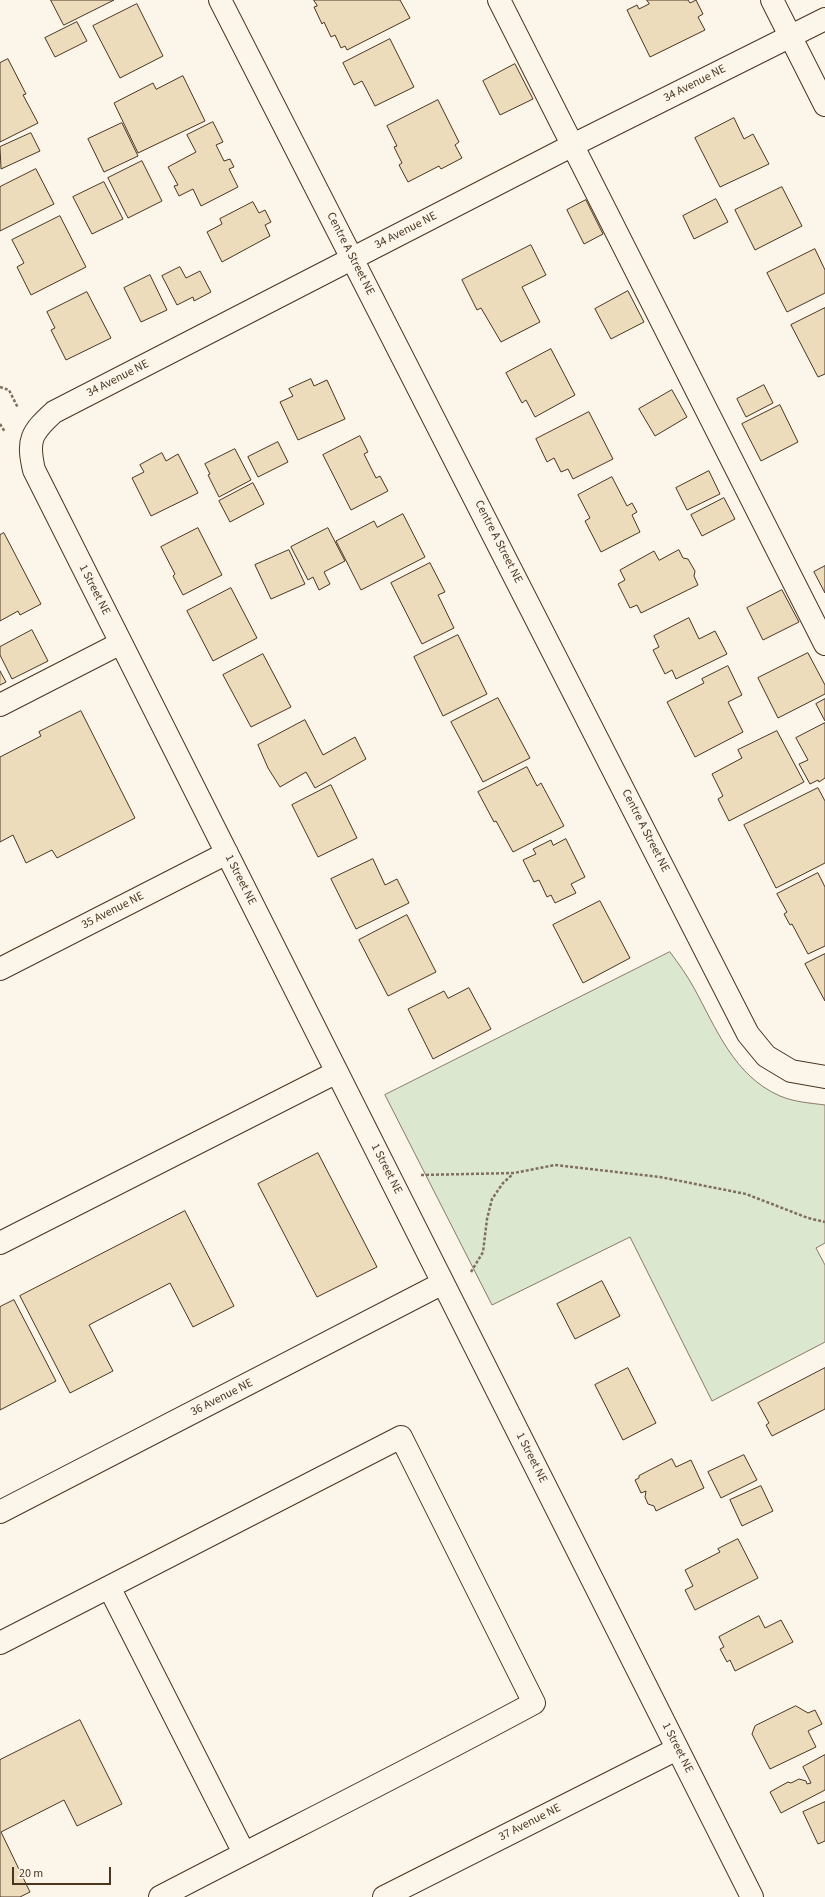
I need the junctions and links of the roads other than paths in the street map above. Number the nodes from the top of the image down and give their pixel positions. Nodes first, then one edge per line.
1 (220, 0) edge
2 (498, 0) edge
3 (772, 0) edge
4 (825, 19) edge
5 (790, 36) junction
6 (825, 105) edge
7 (573, 145) junction
8 (352, 258) junction
9 (31, 438) joint
10 (121, 643) junction
11 (825, 644) edge
12 (0, 705) edge
13 (227, 853) junction
14 (0, 969) edge
15 (337, 1072) junction
16 (825, 1077) edge
17 (0, 1243) edge
18 (443, 1283) junction
19 (0, 1512) edge
20 (109, 1587) junction
21 (0, 1643) edge
22 (677, 1749) junction
23 (244, 1853) junction
24 (160, 1897) edge
25 (384, 1897) edge
26 (752, 1897) edge

1 - 8 street, Centre A Street NE
2 - 7 street
3 - 5 street
4 - 5 street, 34 Avenue NE
5 - 6 street
5 - 7 street, 34 Avenue NE
7 - 8 street, 34 Avenue NE
7 - 11 street
8 - 9 street, 34 Avenue NE
8 - 16 street, Centre A Street NE
9 - 10 street, 1 Street NE
10 - 12 street
10 - 13 street, 1 Street NE
13 - 14 street, 35 Avenue NE
13 - 15 street, 1 Street NE
15 - 17 street
15 - 18 street, 1 Street NE
18 - 19 street, 36 Avenue NE
18 - 22 street, 1 Street NE
20 - 21 street
20 - 23 street
20 - 23 street
22 - 25 street, 37 Avenue NE
22 - 26 street, 1 Street NE
23 - 24 street

